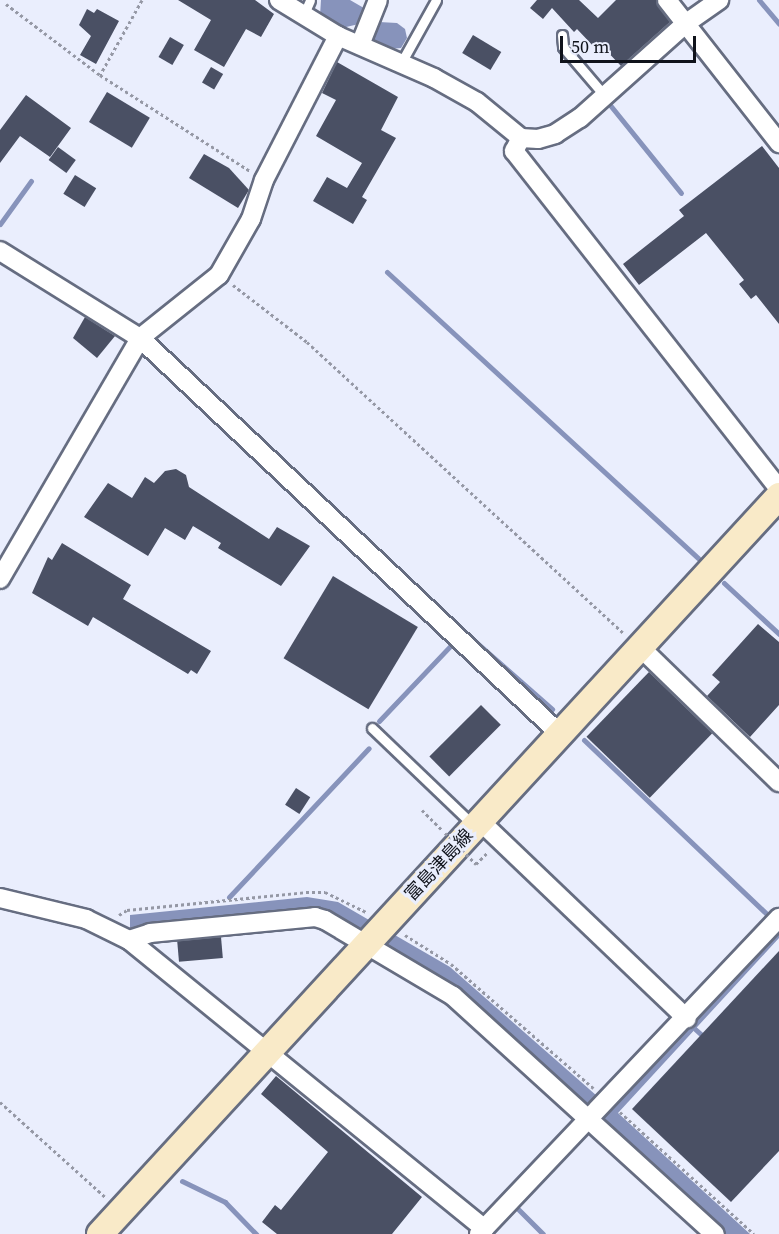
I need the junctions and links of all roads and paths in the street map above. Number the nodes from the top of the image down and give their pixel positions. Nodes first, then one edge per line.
1 (142, 0) edge
2 (279, 0) edge
3 (378, 0) edge
4 (436, 0) edge
5 (667, 0) edge
6 (719, 0) edge
7 (6, 4) dead end
8 (307, 8) edge
9 (685, 24) junction
10 (562, 35) dead end
11 (338, 36) junction
12 (360, 45) junction
13 (401, 63) junction
14 (100, 75) junction
15 (604, 95) junction
16 (521, 138) junction
17 (779, 143) edge
18 (264, 180) junction
19 (0, 251) edge
20 (219, 274) junction
21 (140, 338) junction
22 (779, 489) edge
23 (779, 496) edge
24 (0, 579) edge
25 (640, 647) junction
26 (372, 728) dead end
27 (560, 734) junction
28 (779, 782) edge
29 (422, 810) dead end
30 (477, 824) junction
31 (477, 864) dead end
32 (0, 898) edge
33 (775, 929) edge
34 (372, 938) junction
35 (129, 940) junction
36 (687, 1019) junction
37 (266, 1051) junction
38 (0, 1102) edge
39 (615, 1107) junction
40 (590, 1120) junction
41 (120, 1211) junction
42 (481, 1232) edge
43 (100, 1234) edge
44 (715, 1234) edge
45 (754, 1234) edge

1 - 14 path
2 - 8 street
3 - 12 street
4 - 13 lane
5 - 9 street
6 - 9 street
7 - 14 path
8 - 11 street
9 - 15 street
9 - 17 street
10 - 15 lane
11 - 12 street
11 - 18 street
12 - 13 street
13 - 16 street
14 - 18 path
15 - 16 street
16 - 22 street
18 - 20 street
19 - 21 street
20 - 21 street
20 - 25 path
21 - 24 street
21 - 27 street
23 - 25 main road, 富島津島線
25 - 27 main road, 富島津島線
25 - 28 street
26 - 30 lane
27 - 30 main road, 富島津島線
29 - 31 path, bridge
30 - 34 main road, 富島津島線
30 - 36 street
32 - 35 street
33 - 36 street
34 - 35 street
34 - 37 main road, 富島津島線
34 - 40 street
35 - 37 street
36 - 39 street
37 - 41 main road, 富島津島線
37 - 42 street
38 - 41 path
39 - 40 street
39 - 45 path
40 - 42 street
40 - 44 street
41 - 43 main road, 富島津島線

